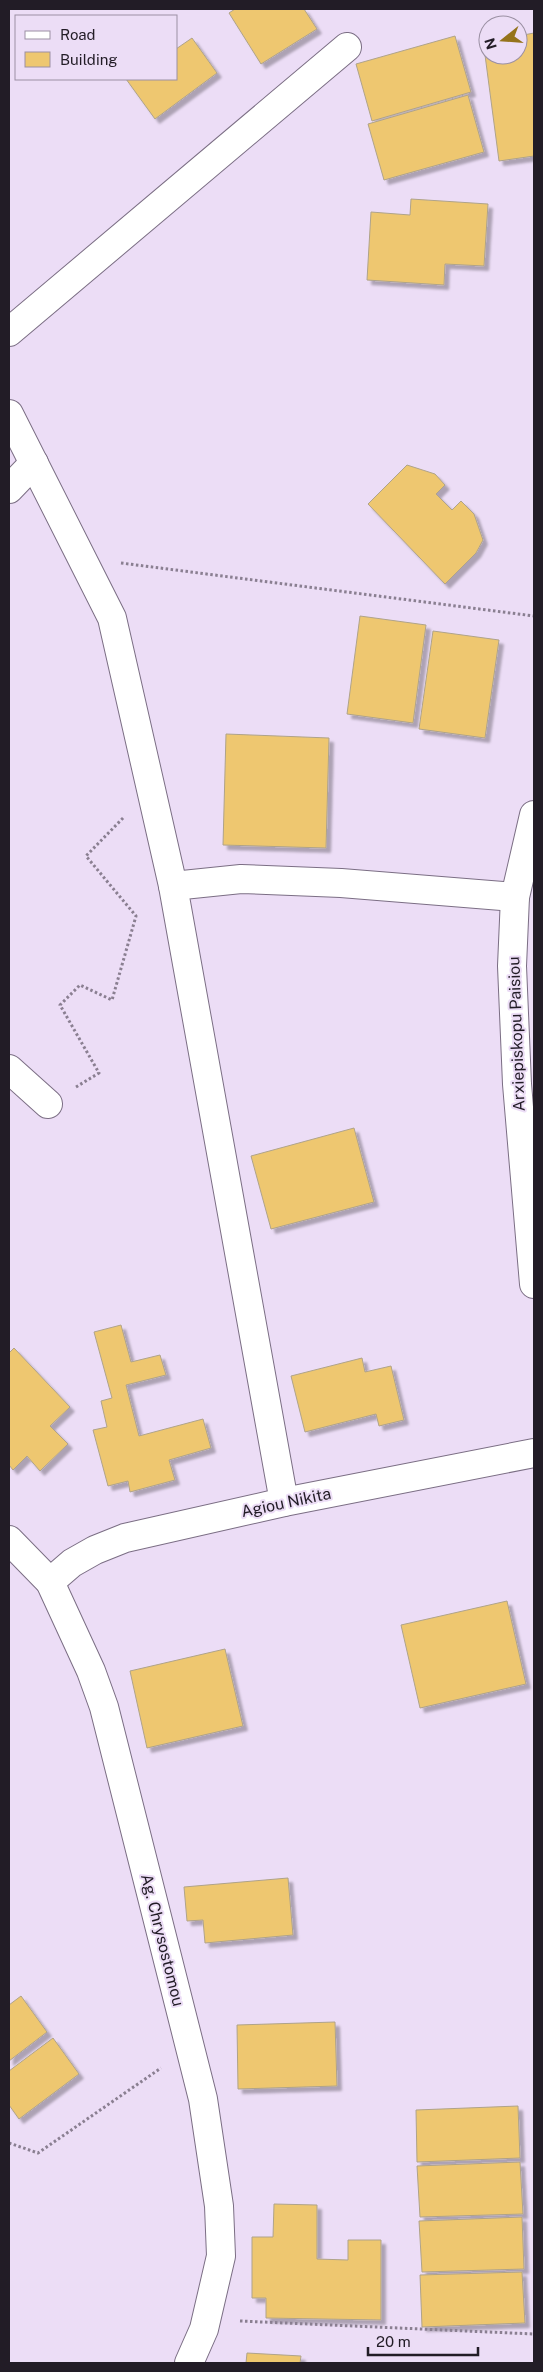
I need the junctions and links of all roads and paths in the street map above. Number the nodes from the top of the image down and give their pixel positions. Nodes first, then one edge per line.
1 (347, 47) dead end
2 (9, 332) edge
3 (9, 414) edge
4 (34, 463) junction
5 (9, 489) edge
6 (81, 558) junction
7 (534, 616) edge
8 (152, 794) junction
9 (534, 815) edge
10 (173, 886) junction
11 (515, 897) junction
12 (9, 1069) edge
13 (526, 1082) edge
14 (48, 1104) joint
15 (534, 1284) edge
16 (534, 1453) edge
17 (284, 1502) junction
18 (9, 1540) edge
19 (50, 1582) junction
20 (190, 2048) junction
21 (9, 2143) edge
22 (206, 2319) junction
23 (534, 2334) edge
24 (189, 2363) edge

1 - 2 street
3 - 4 street
4 - 5 street
4 - 6 street
6 - 7 path
6 - 8 street
8 - 10 street
8 - 14 path
9 - 11 street, Arxiepiskopu Paisiou
10 - 11 street
10 - 17 street
11 - 13 street, Arxiepiskopu Paisiou
12 - 14 street
13 - 15 street, Arxiepiskopu Paisiou
16 - 17 street, Agiou Nikita
17 - 19 street, Agiou Nikita
18 - 19 street, Ag. Chrysostomou
19 - 20 street, Ag. Chrysostomou
20 - 21 path
20 - 22 street, Ag. Chrysostomou
22 - 23 path
22 - 24 street, Ag. Chrysostomou

